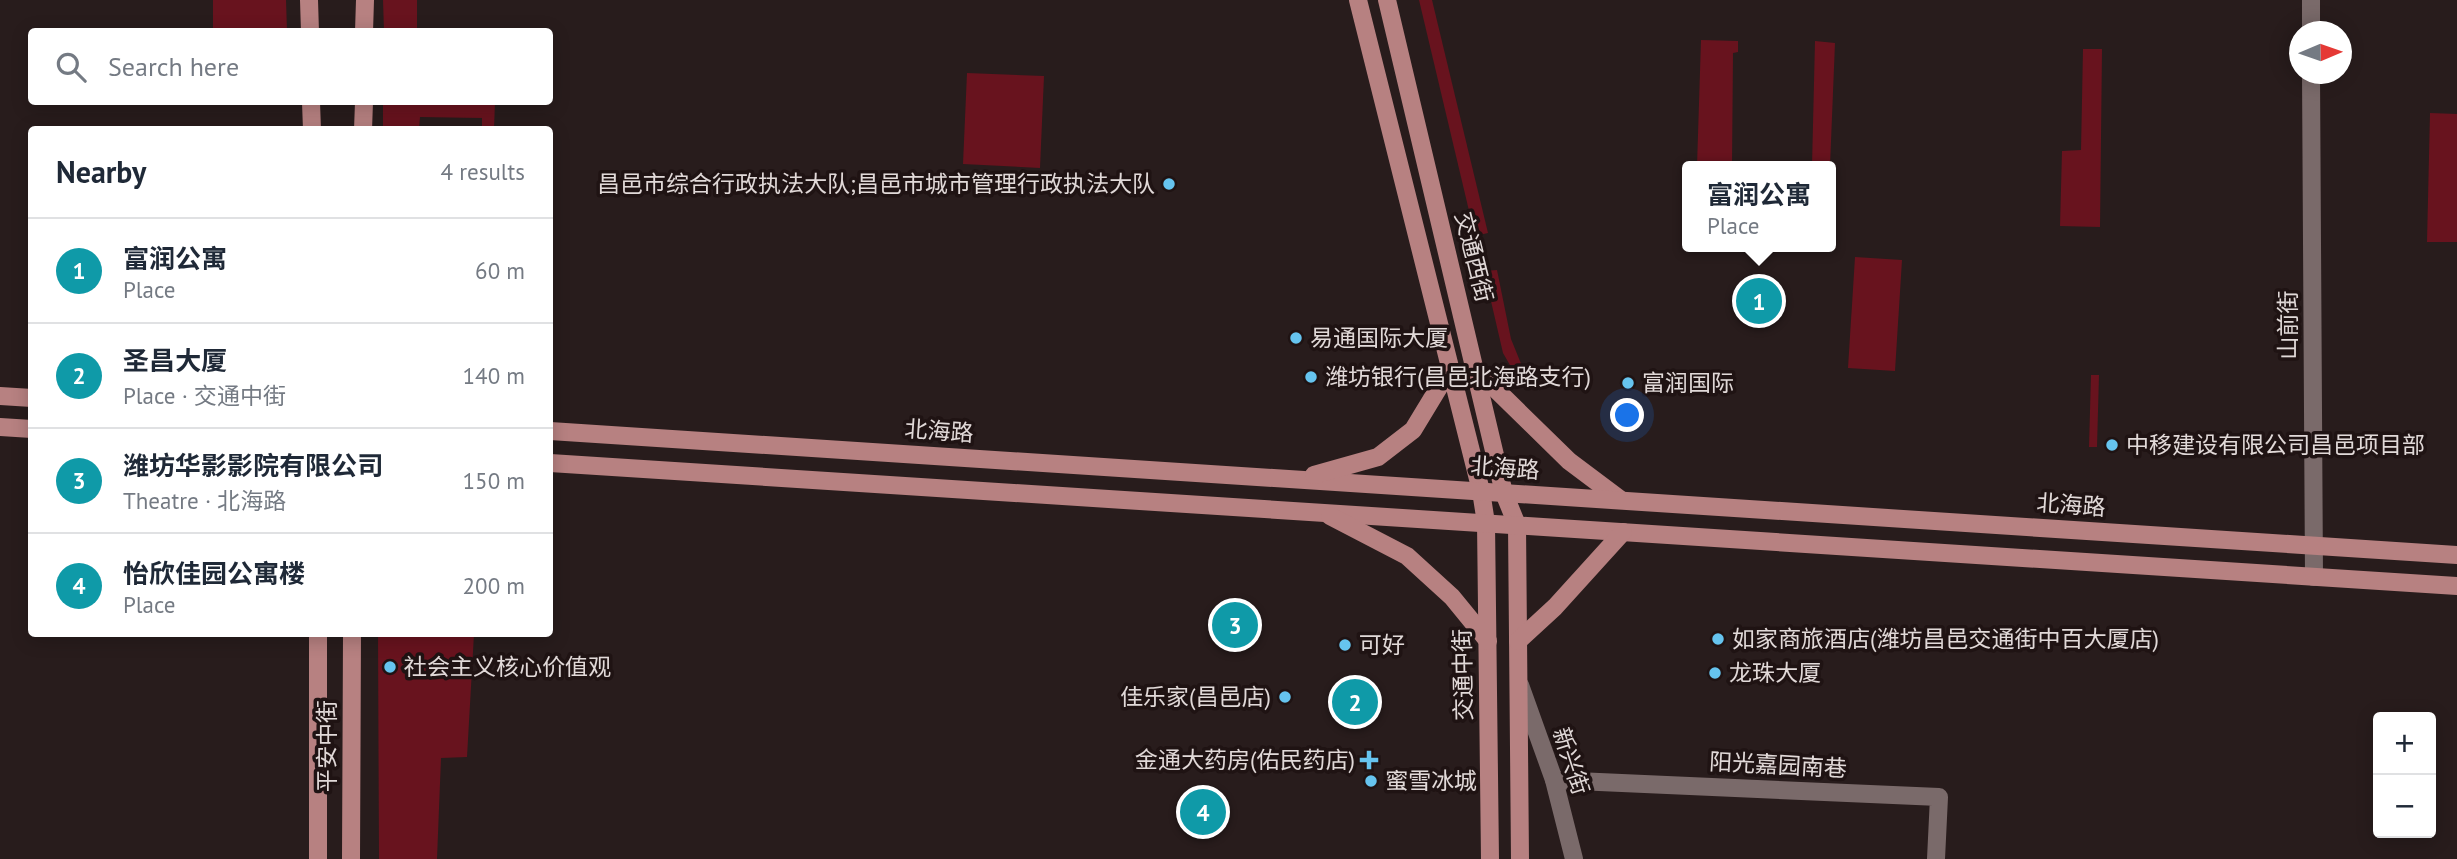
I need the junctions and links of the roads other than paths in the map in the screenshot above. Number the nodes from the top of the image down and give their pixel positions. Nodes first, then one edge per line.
1 (309, 0) edge
2 (365, 0) edge
3 (1358, 0) edge
4 (1387, 0) edge
5 (2311, 0) edge
6 (2311, 21) edge
7 (310, 28) edge
8 (364, 28) edge
9 (2311, 84) edge
10 (311, 105) edge
11 (364, 105) edge
12 (312, 126) edge
13 (363, 126) edge
14 (1450, 369) junction
15 (1476, 370) junction
16 (0, 396) edge
17 (28, 398) edge
18 (0, 427) edge
19 (28, 429) edge
20 (553, 431) edge
21 (553, 463) edge
22 (1300, 479) junction
23 (1480, 491) junction
24 (1504, 493) junction
25 (1621, 500) junction
26 (1323, 513) junction
27 (1486, 523) junction
28 (1517, 526) junction
29 (1623, 532) junction
30 (2313, 546) junction
31 (2457, 555) edge
32 (2314, 577) junction
33 (2457, 586) edge
34 (318, 637) edge
35 (352, 637) edge
36 (1488, 641) junction
37 (1518, 641) junction
38 (1518, 679) junction
39 (1553, 780) junction
40 (318, 859) edge
41 (351, 859) edge
42 (1490, 859) edge
43 (1520, 859) edge
44 (1574, 859) edge
45 (1936, 859) edge

1 - 7 main road
2 - 8 main road
3 - 14 main road
4 - 15 main road, 交通西街
5 - 6 street
9 - 30 street, 山前街
10 - 12 main road
11 - 13 main road
14 - 22 main road
14 - 23 main road
15 - 24 main road, 交通西街
15 - 25 main road
16 - 17 main road
18 - 19 main road
20 - 22 main road, 北海路
21 - 26 main road
22 - 23 main road, 北海路
23 - 24 main road, 北海路
23 - 27 main road, 交通中街
24 - 25 main road, 北海路
24 - 28 main road, 交通西街
25 - 30 main road, 北海路
26 - 27 main road
26 - 36 main road
27 - 28 main road
27 - 36 main road, 交通中街
28 - 29 main road
28 - 37 main road
29 - 32 main road
29 - 37 main road
30 - 31 main road, 北海路
30 - 32 street, 山前街
32 - 33 main road
34 - 40 main road, 平安中街
35 - 41 main road, 平安中街
36 - 42 main road, 交通中街
37 - 38 main road
38 - 39 street, 新兴街
38 - 43 main road
39 - 44 street, 新兴街
39 - 45 street, 阳光嘉园南巷

